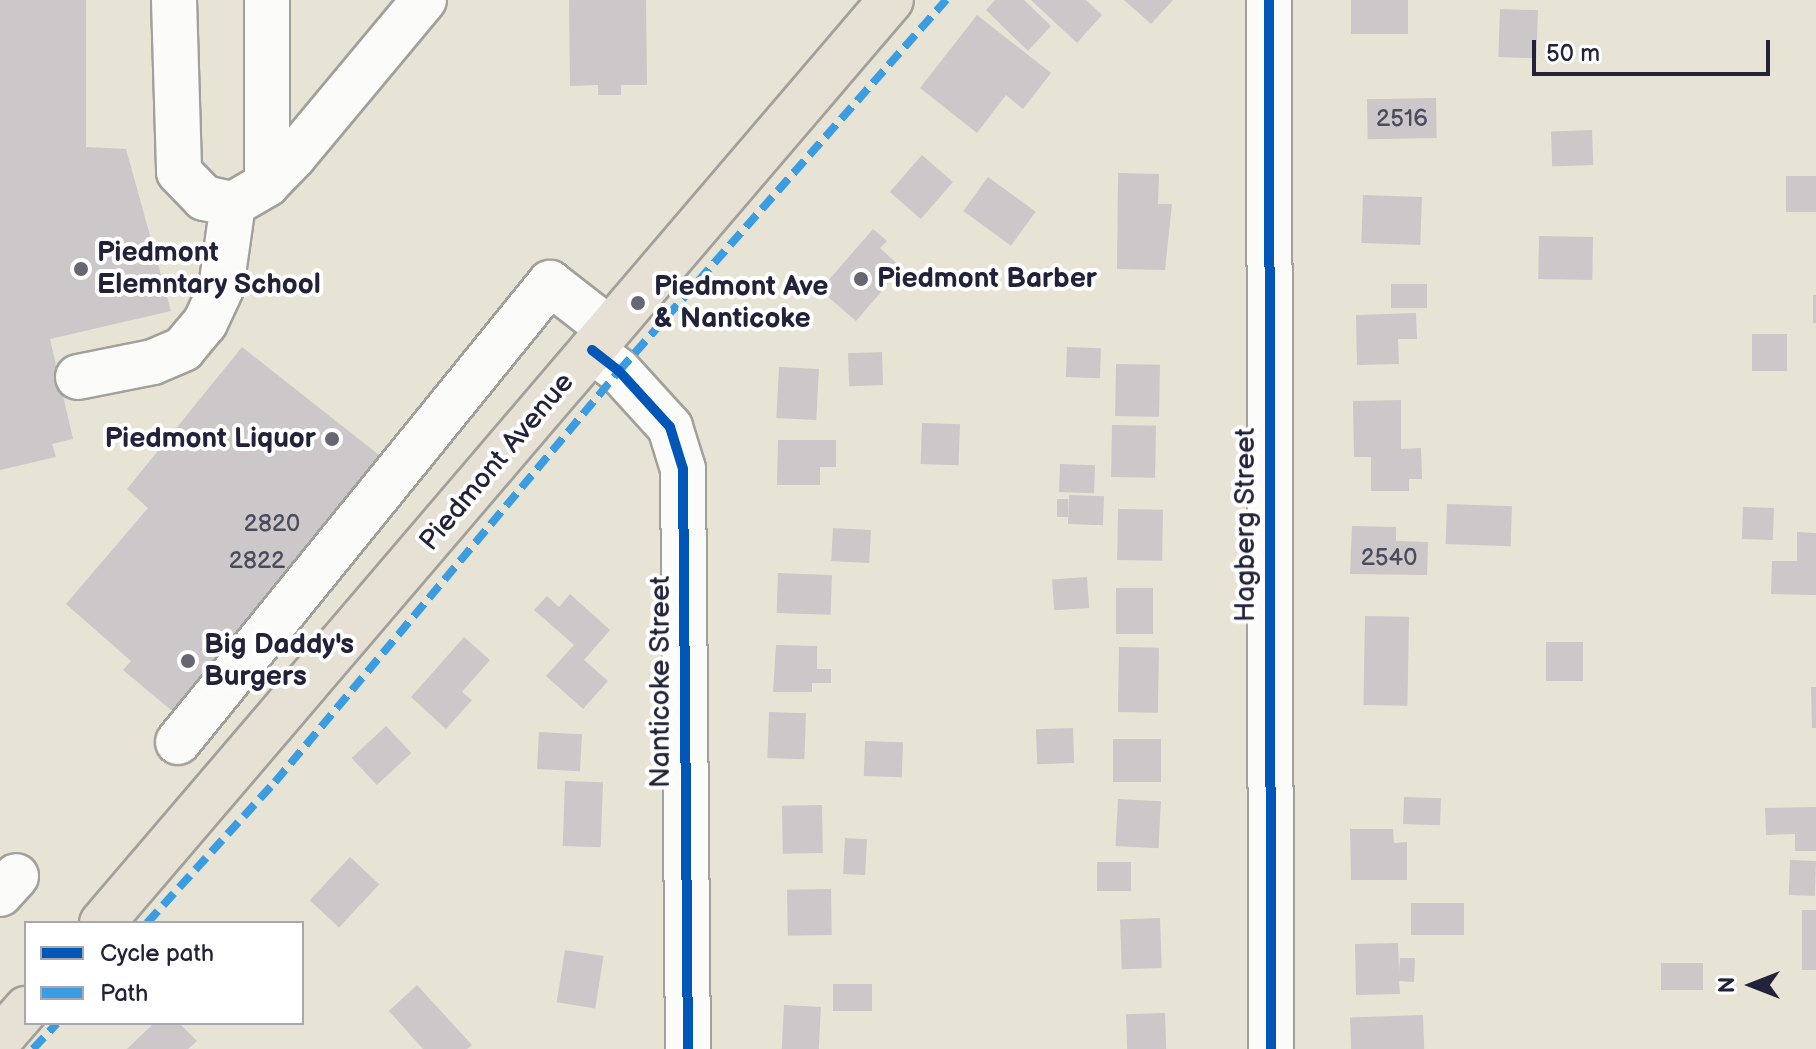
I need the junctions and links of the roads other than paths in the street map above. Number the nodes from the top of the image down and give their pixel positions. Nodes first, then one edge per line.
1 (174, 0) edge
2 (267, 0) edge
3 (424, 0) edge
4 (891, 0) edge
5 (1269, 0) edge
6 (250, 194) junction
7 (600, 340) junction
8 (78, 377) dead end
9 (178, 742) dead end
10 (104, 921) edge
11 (24, 1011) edge
12 (0, 1039) edge
13 (688, 1049) edge
14 (1271, 1049) edge

1 - 6 street
2 - 6 street
3 - 6 street
4 - 7 main road, Piedmont Avenue
5 - 14 street, Hagberg Street
6 - 8 street
7 - 9 street, Nanticoke Street
7 - 10 main road, Piedmont Avenue
7 - 13 street, Nanticoke Street
11 - 12 main road

